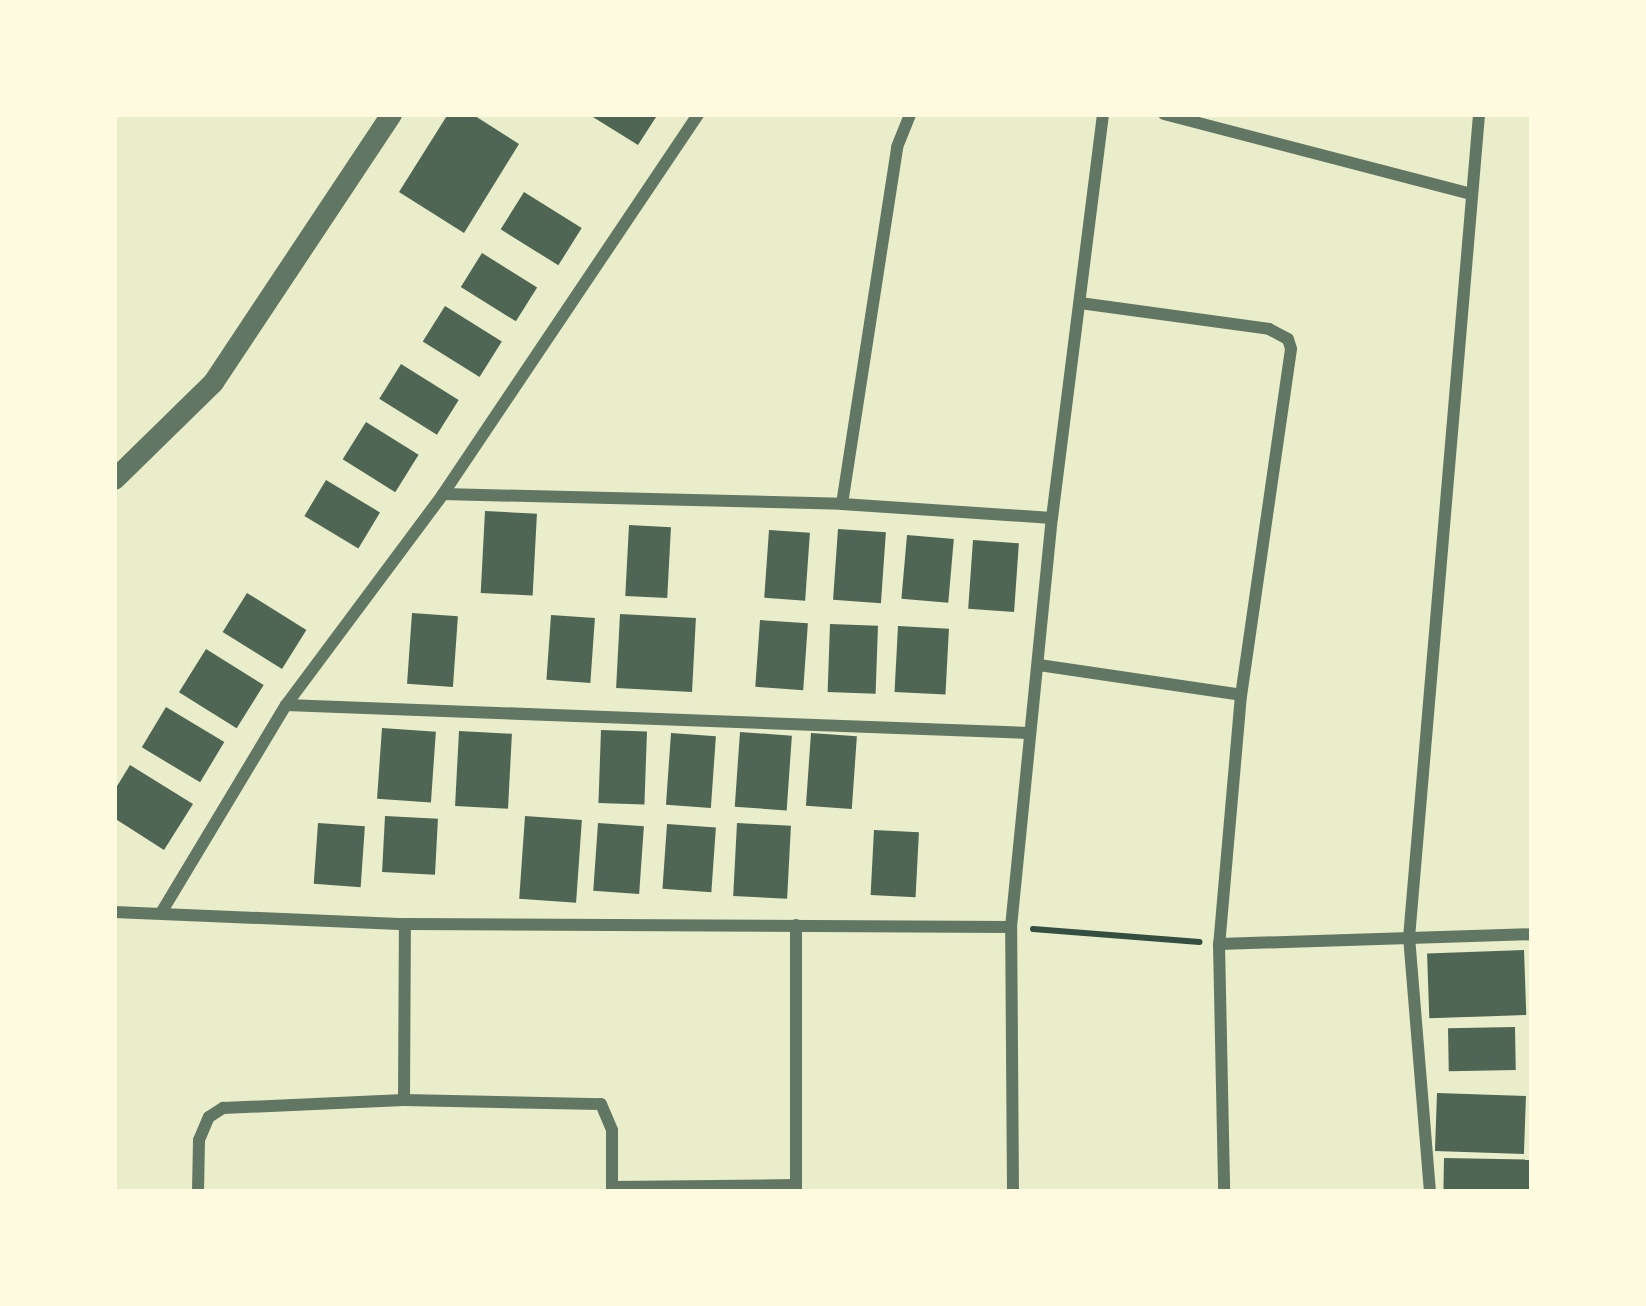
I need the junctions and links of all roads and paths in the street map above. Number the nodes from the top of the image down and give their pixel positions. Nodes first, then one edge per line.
1 (391, 114) edge
2 (698, 114) edge
3 (910, 114) edge
4 (1103, 114) edge
5 (1164, 114) edge
6 (1479, 114) edge
7 (1471, 194) junction
8 (1080, 303) junction
9 (114, 479) edge
10 (443, 494) junction
11 (842, 504) junction
12 (1052, 518) junction
13 (1039, 665) junction
14 (1241, 695) junction
15 (286, 705) junction
16 (1028, 733) junction
17 (114, 913) edge
18 (161, 913) junction
19 (405, 924) junction
20 (796, 925) junction
21 (1011, 927) junction
22 (1532, 934) edge
23 (1409, 938) junction
24 (1219, 944) junction
25 (404, 1100) junction
26 (796, 1188) edge
27 (612, 1190) edge
28 (198, 1192) edge
29 (1012, 1192) edge
30 (1224, 1192) edge
31 (1430, 1192) edge

1 - 9 street
2 - 10 street
3 - 11 street
4 - 8 street
5 - 7 street
6 - 7 street
7 - 23 street
8 - 12 street
8 - 14 street
10 - 11 street
10 - 15 street
11 - 12 street
12 - 13 street
13 - 14 street
13 - 16 street
14 - 24 street
15 - 16 street
15 - 18 street
16 - 21 street
17 - 18 street
18 - 19 street
19 - 20 street
19 - 25 street
20 - 21 street
20 - 26 street
21 - 24 path
21 - 29 street
22 - 23 street
23 - 24 street
23 - 31 street
24 - 30 street
25 - 27 street
25 - 28 street
26 - 27 street

